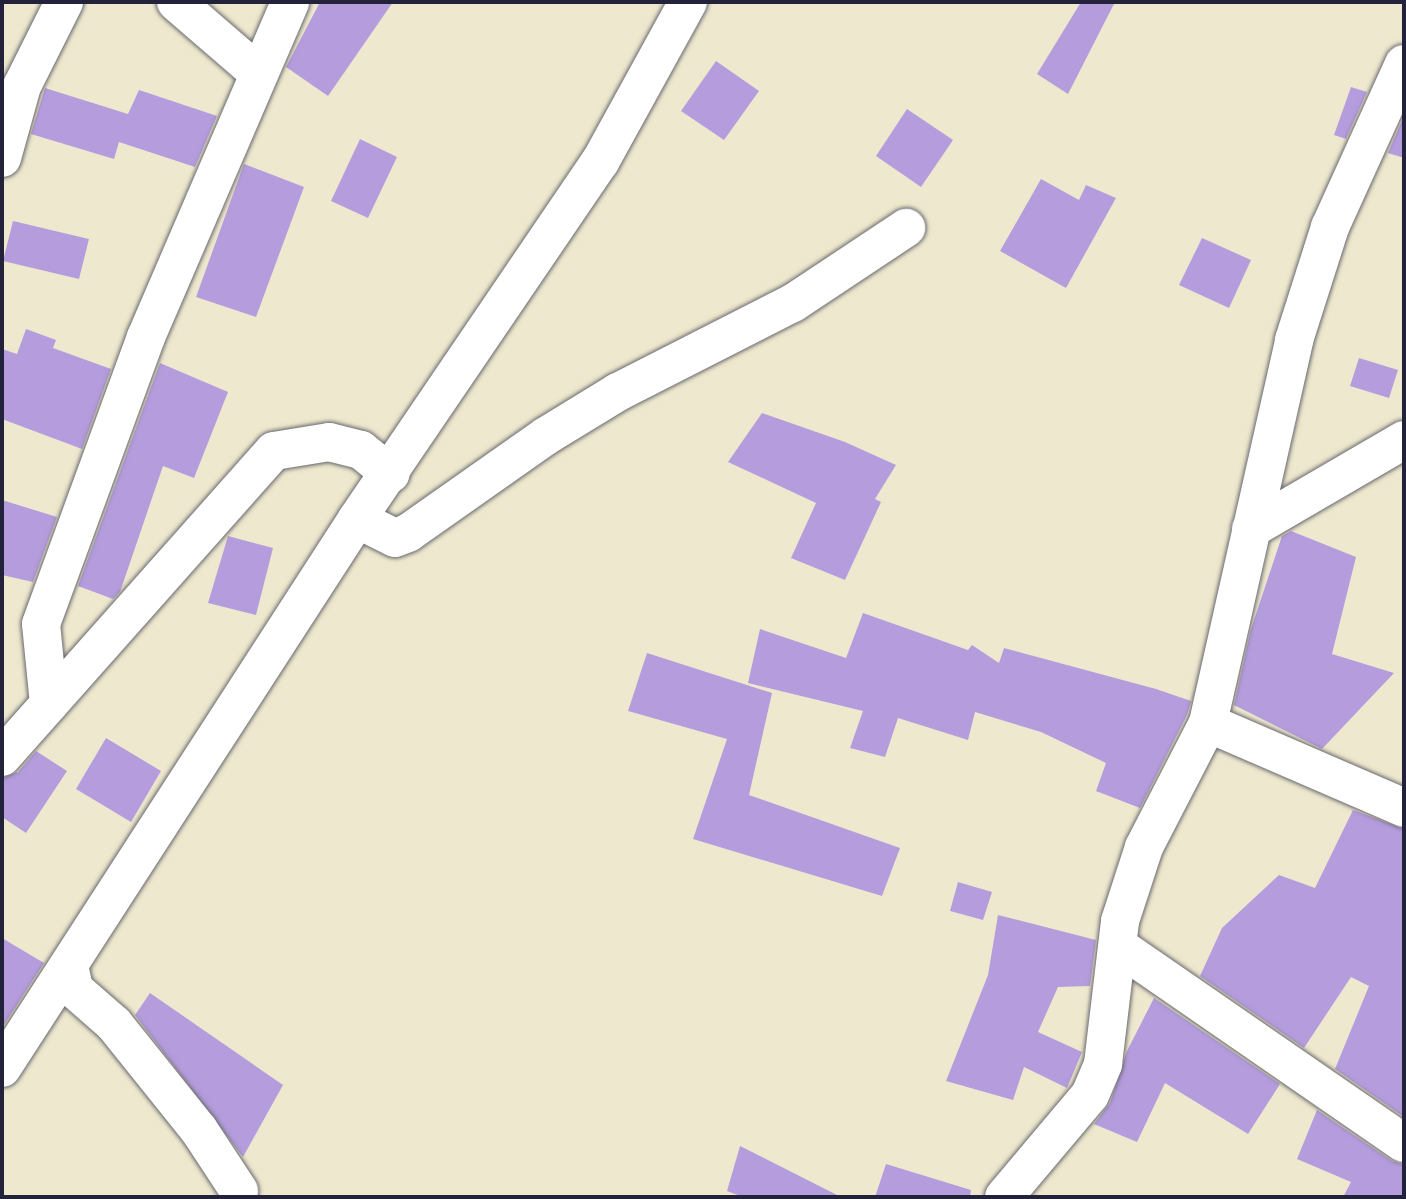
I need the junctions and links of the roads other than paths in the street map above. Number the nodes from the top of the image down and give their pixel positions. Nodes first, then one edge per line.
1 (64, 2) edge
2 (176, 2) edge
3 (290, 2) edge
4 (688, 2) edge
5 (1404, 64) edge
6 (257, 72) junction
7 (2, 158) edge
8 (906, 228) dead end
9 (1404, 440) edge
10 (391, 474) junction
11 (357, 519) junction
12 (1251, 529) junction
13 (49, 704) junction
14 (1208, 723) junction
15 (2, 757) edge
16 (1404, 808) edge
17 (1118, 946) junction
18 (69, 965) junction
19 (2, 1068) edge
20 (1404, 1143) edge
21 (239, 1191) dead end
22 (1004, 1197) edge

1 - 7 street
2 - 6 street
3 - 6 street
4 - 10 street
5 - 12 street
6 - 13 street
8 - 11 street
9 - 12 street
10 - 11 street
10 - 13 street
11 - 18 street
12 - 14 street
13 - 15 street
14 - 16 street
14 - 17 street
17 - 20 street
17 - 22 street
18 - 19 street
18 - 21 street

